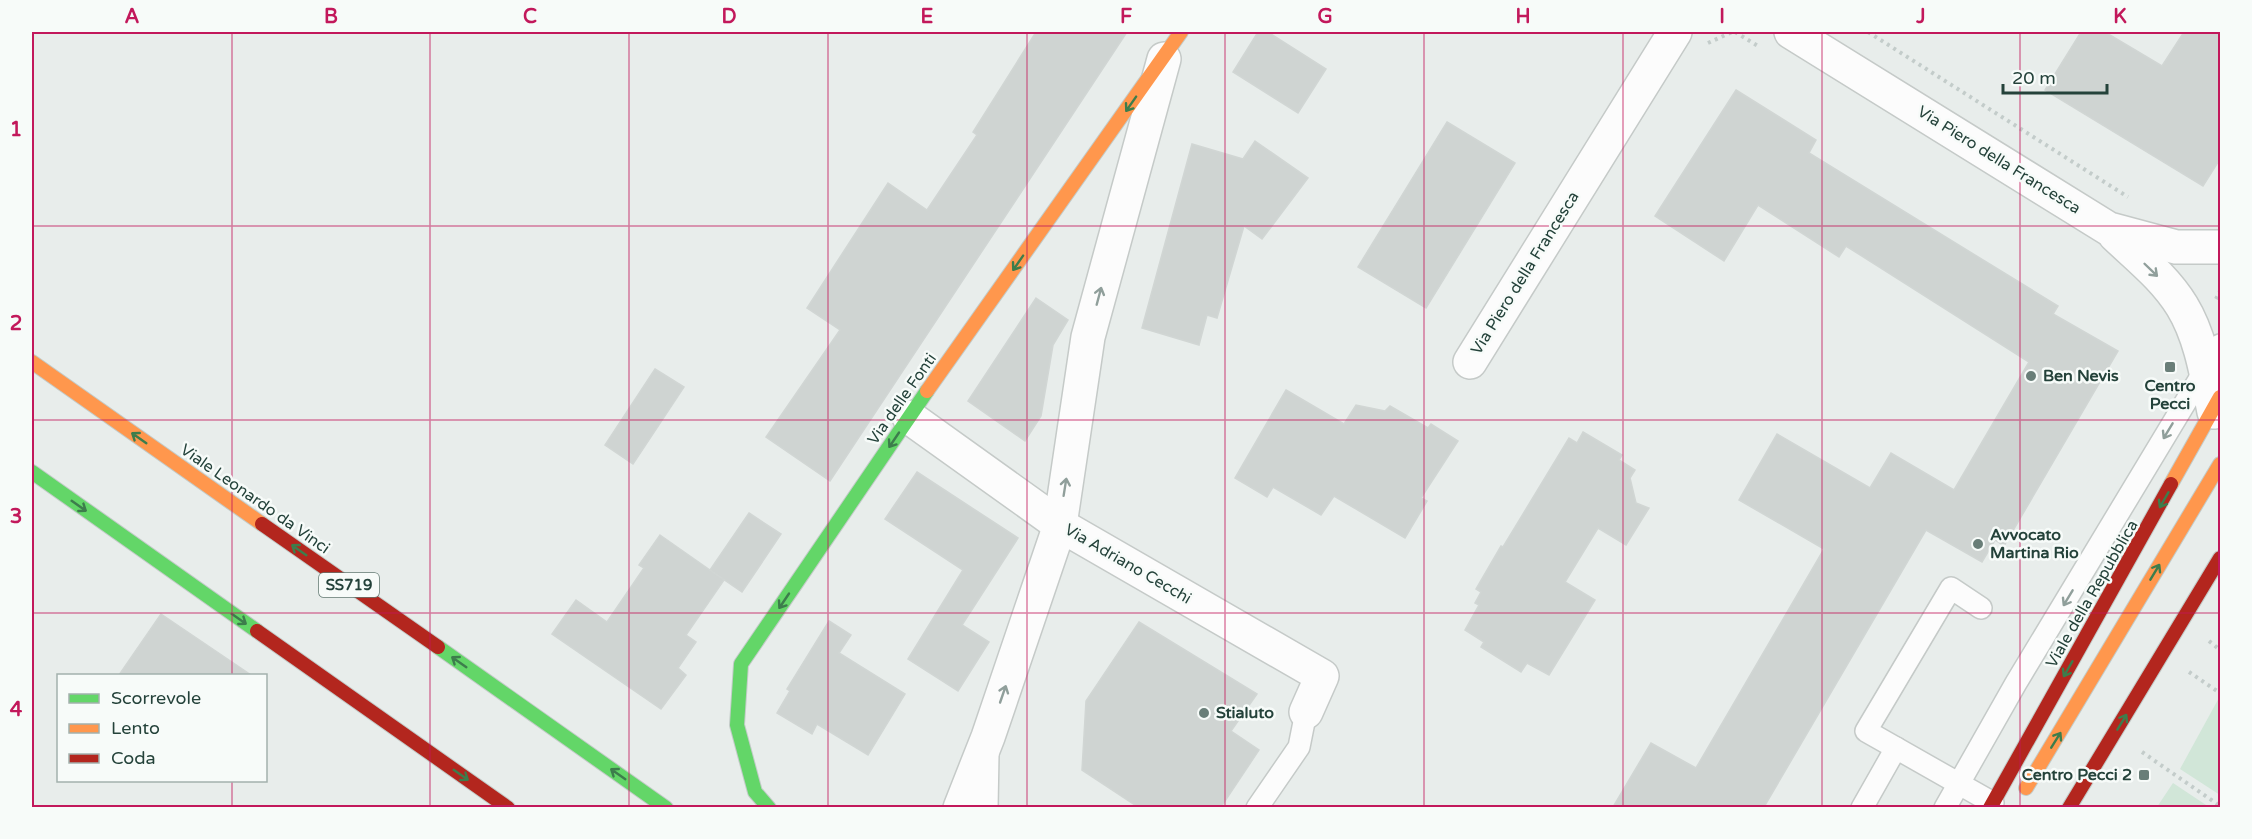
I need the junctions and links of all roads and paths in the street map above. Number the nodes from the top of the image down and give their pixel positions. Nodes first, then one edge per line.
1 (1675, 32) edge
2 (1791, 32) edge
3 (1868, 32) edge
4 (1173, 44) edge
5 (2135, 201) dead end
6 (2109, 229) junction
7 (2220, 247) edge
8 (32, 362) edge
9 (1470, 362) dead end
10 (2215, 381) edge
11 (909, 417) junction
12 (2220, 464) edge
13 (32, 472) edge
14 (1060, 525) junction
15 (2220, 558) edge
16 (1981, 608) dead end
17 (2181, 667) dead end
18 (2220, 693) edge
19 (1306, 712) joint
20 (988, 737) junction
21 (1896, 748) junction
22 (2171, 771) dead end
23 (1959, 783) junction
24 (2020, 798) dead end
25 (1992, 805) edge
26 (2220, 806) edge
27 (508, 807) edge
28 (666, 807) edge
29 (769, 807) edge
30 (960, 807) edge
31 (987, 807) edge
32 (1257, 807) edge
33 (1862, 807) edge
34 (1945, 807) edge
35 (2069, 807) edge

1 - 9 street, Via Piero della Francesca
2 - 6 street, Via Piero della Francesca
3 - 5 path
4 -> 11 main road, Via delle Fonti
14 -> 4 street
6 - 7 street, Via Piero della Francesca
6 -> 10 street
28 -> 8 main road, Viale Leonardo da Vinci / SS719
10 -> 23 lane
10 -> 25 main road, Viale della Repubblica
11 - 14 street, Via Adriano Cecchi
11 -> 29 main road, Via delle Fonti
24 -> 12 main road
13 -> 27 main road
14 - 19 street, Via Adriano Cecchi
20 -> 14 street
35 -> 15 main road
16 - 21 lane
17 - 18 path
19 - 32 lane
20 - 30 street
20 - 31 lane
21 - 23 lane
21 - 33 lane
22 - 26 path
23 - 25 lane
23 - 34 lane

